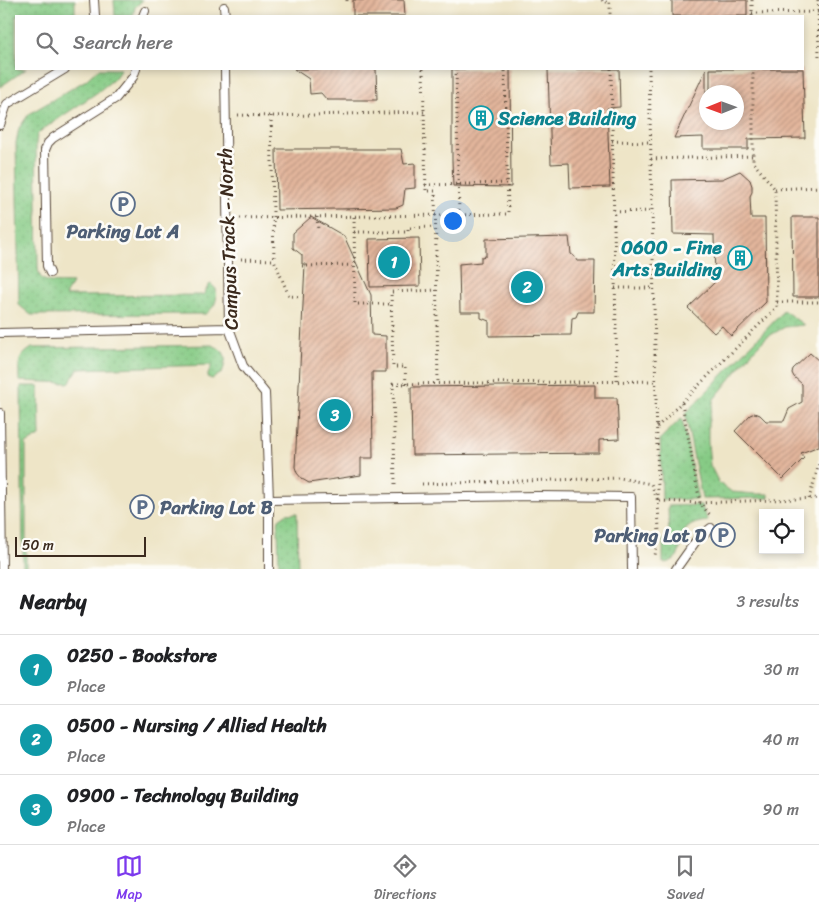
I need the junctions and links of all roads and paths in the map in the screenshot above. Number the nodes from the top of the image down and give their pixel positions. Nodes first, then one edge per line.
1 (94, 0) edge
2 (602, 0) edge
3 (752, 0) edge
4 (818, 0) edge
5 (224, 7) dead end
6 (818, 12) edge
7 (94, 15) edge
8 (224, 15) edge
9 (610, 15) edge
10 (752, 15) edge
11 (819, 58) edge
12 (63, 70) edge
13 (136, 70) edge
14 (225, 70) edge
15 (424, 70) edge
16 (456, 70) edge
17 (505, 70) edge
18 (611, 70) edge
19 (649, 70) edge
20 (752, 70) edge
21 (238, 106) dead end
22 (424, 112) junction
23 (238, 115) junction
24 (271, 116) junction
25 (238, 122) dead end
26 (0, 125) edge
27 (612, 142) junction
28 (650, 142) junction
29 (753, 156) junction
30 (651, 158) junction
31 (508, 183) junction
32 (458, 184) junction
33 (426, 185) junction
34 (819, 187) edge
35 (775, 189) junction
36 (240, 209) dead end
37 (652, 211) junction
38 (614, 212) junction
39 (459, 215) junction
40 (435, 216) junction
41 (317, 217) junction
42 (354, 217) junction
43 (240, 218) junction
44 (273, 218) junction
45 (240, 226) dead end
46 (435, 227) junction
47 (318, 230) dead end
48 (354, 232) junction
49 (241, 250) dead end
50 (274, 260) junction
51 (354, 265) junction
52 (302, 266) dead end
53 (50, 273) dead end
54 (615, 288) junction
55 (654, 288) junction
56 (437, 290) junction
57 (302, 297) dead end
58 (777, 302) junction
59 (819, 302) edge
60 (391, 304) junction
61 (229, 328) junction
62 (0, 333) edge
63 (656, 381) junction
64 (617, 382) junction
65 (406, 384) junction
66 (438, 384) junction
67 (682, 402) junction
68 (0, 413) edge
69 (656, 428) junction
70 (819, 464) edge
71 (395, 484) dead end
72 (808, 499) dead end
73 (268, 500) junction
74 (713, 518) dead end
75 (710, 528) dead end
76 (656, 555) dead end
77 (2, 569) edge
78 (269, 569) edge
79 (632, 569) edge
80 (676, 569) edge

1 - 7 lane
2 - 9 path
3 - 10 path
4 - 6 path
5 - 8 lane
6 - 10 path
6 - 11 path
12 - 26 lane
13 - 53 lane
14 - 61 lane
15 - 22 path
16 - 32 path
17 - 31 path
18 - 27 path
19 - 28 path
20 - 29 path
21 - 23 path, Campus Track - North
22 - 24 path
22 - 33 path
23 - 24 path
23 - 25 path, Campus Track - North
24 - 44 path
27 - 28 path
27 - 38 path
28 - 30 path
29 - 30 path
29 - 35 path
30 - 37 path
31 - 32 path
31 - 39 path
32 - 33 path
32 - 39 path
33 - 40 path
34 - 35 path
35 - 58 path
36 - 43 path, Campus Track - North
37 - 38 path
37 - 55 path
38 - 54 path
39 - 40 path
40 - 42 path
40 - 46 path
41 - 42 path
41 - 44 path
41 - 47 path
42 - 48 path
43 - 44 path
43 - 45 path, Campus Track - North
44 - 50 path
46 - 48 path
46 - 56 path
48 - 51 path
49 - 50 path, Campus Track - North
50 - 57 path
51 - 52 path
51 - 60 path
54 - 55 path
54 - 64 path
55 - 63 path
56 - 60 path
56 - 66 path
58 - 59 path
58 - 67 path
60 - 65 path
61 - 62 lane
61 - 73 lane
63 - 64 path
63 - 69 path
64 - 66 path
65 - 66 path
65 - 71 path
67 - 69 path
67 - 74 path
68 - 77 lane
69 - 76 path
70 - 72 path
73 - 78 lane
73 - 79 lane
75 - 80 lane

